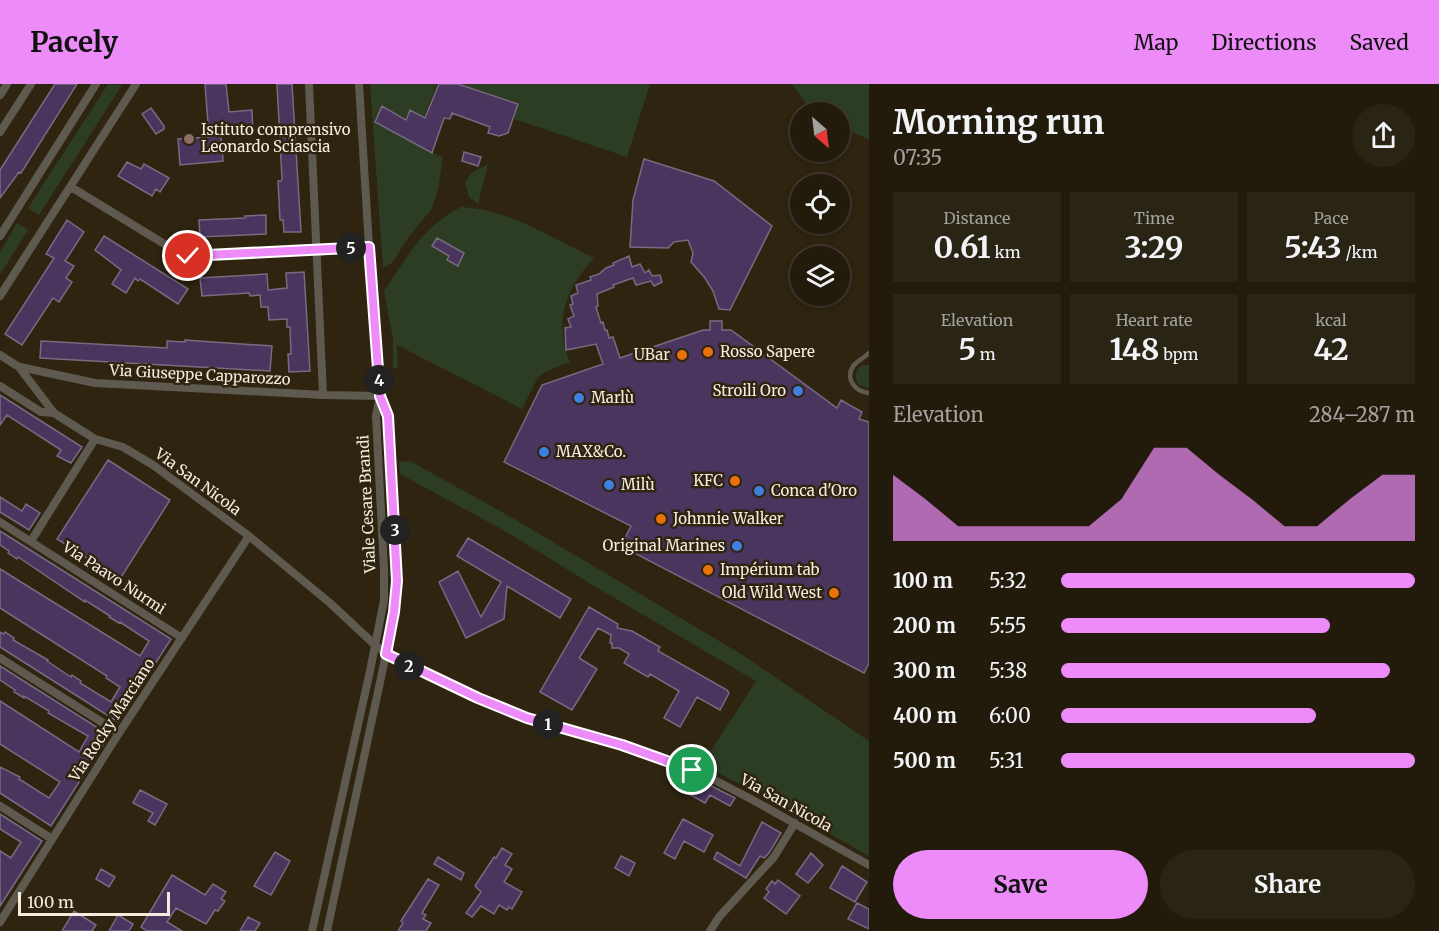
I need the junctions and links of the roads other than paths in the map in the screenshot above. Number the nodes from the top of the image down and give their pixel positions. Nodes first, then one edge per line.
1 (7, 84) edge
2 (31, 84) edge
3 (96, 84) edge
4 (136, 84) edge
5 (309, 84) edge
6 (359, 84) edge
7 (0, 95) edge
8 (0, 132) edge
9 (71, 187) junction
10 (0, 236) edge
11 (369, 247) junction
12 (317, 250) junction
13 (0, 296) edge
14 (869, 353) edge
15 (0, 355) edge
16 (866, 359) edge
17 (19, 367) junction
18 (0, 386) edge
19 (869, 393) edge
20 (323, 395) junction
21 (380, 396) junction
22 (54, 413) junction
23 (95, 439) junction
24 (0, 522) edge
25 (249, 536) junction
26 (31, 541) junction
27 (182, 638) junction
28 (375, 645) junction
29 (386, 654) junction
30 (0, 658) edge
31 (119, 733) junction
32 (0, 806) edge
33 (795, 823) junction
34 (52, 839) junction
35 (869, 864) edge
36 (0, 922) edge
37 (312, 931) edge
38 (327, 931) edge
39 (710, 931) edge

1 - 7 street
2 - 8 street
3 - 10 street
4 - 9 street
5 - 12 street
6 - 11 street
9 - 12 street
9 - 13 street
11 - 12 street
11 - 21 street
12 - 20 street
14 - 16 lane
15 - 17 street, Via San Nicola
16 - 19 lane
17 - 20 street, Via Giuseppe Capparozzo
17 - 22 street, Via San Nicola
18 - 22 street
20 - 21 street, Via Giuseppe Capparozzo
21 - 28 street, Viale Cesare Brandi
21 - 29 street, Viale Cesare Brandi
22 - 23 street, Via San Nicola
23 - 25 street, Via San Nicola
23 - 26 street
24 - 26 street, Via Paavo Nurmi
25 - 27 street, Via Rocky Marciano
25 - 28 street, Via San Nicola
26 - 27 street, Via Paavo Nurmi
27 - 31 street, Via Rocky Marciano
28 - 29 street, Via San Nicola
28 - 37 street, Viale Cesare Brandi
29 - 33 street, Via San Nicola
29 - 38 street, Viale Cesare Brandi
30 - 31 street
31 - 34 street, Via Rocky Marciano
32 - 34 street
33 - 35 street, Via San Nicola
33 - 39 street
34 - 36 street, Via Rocky Marciano

